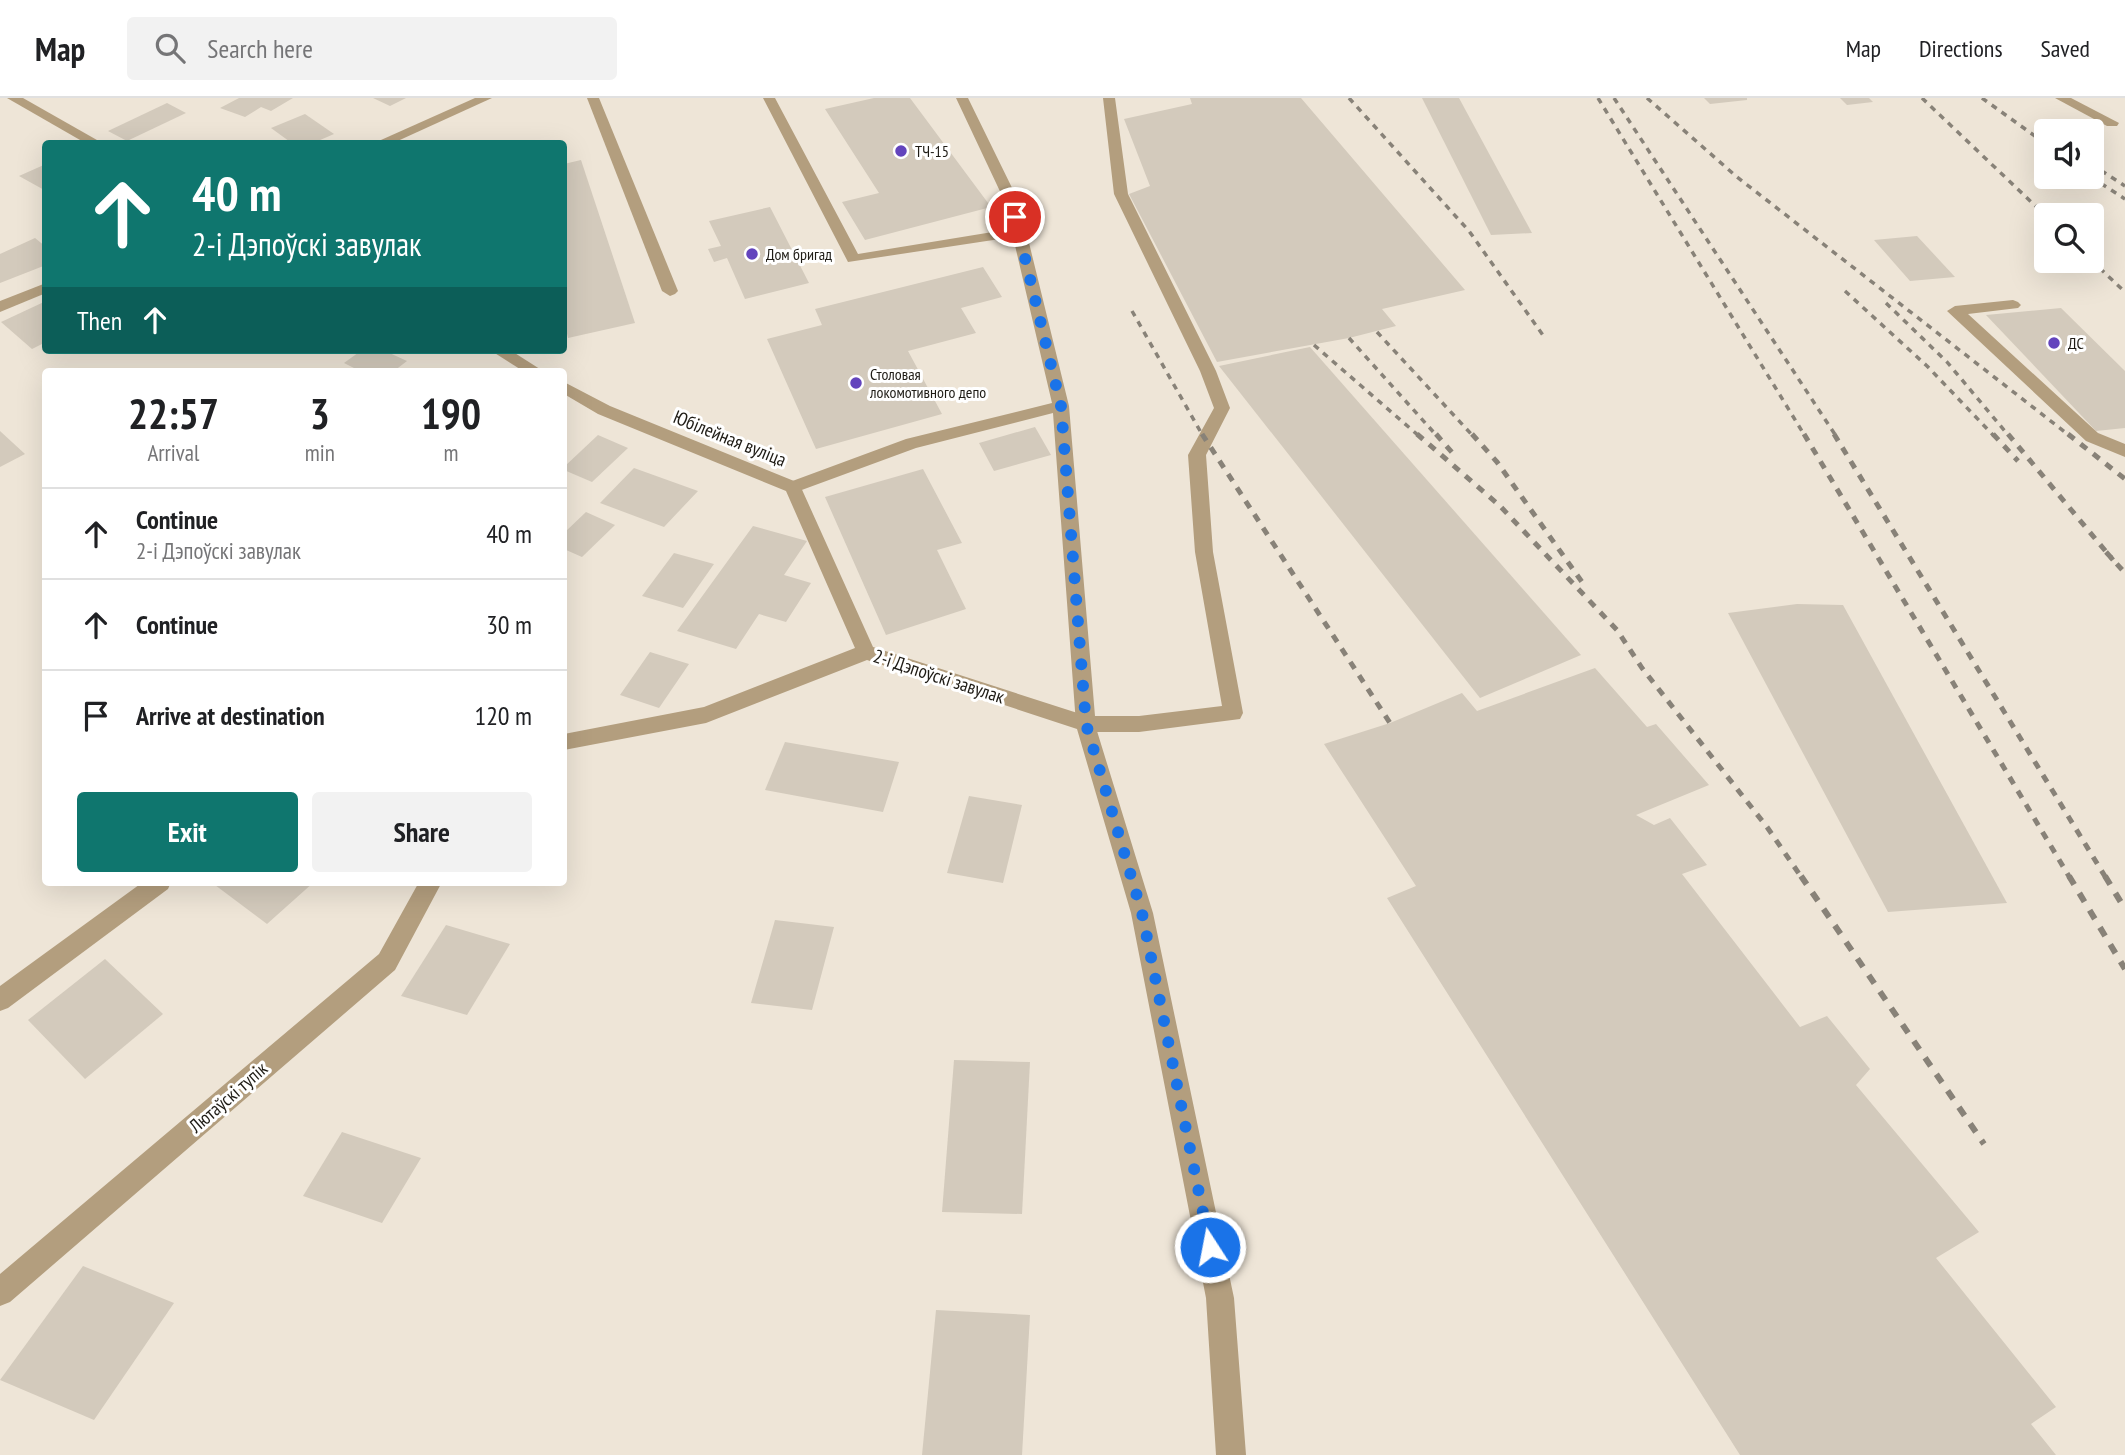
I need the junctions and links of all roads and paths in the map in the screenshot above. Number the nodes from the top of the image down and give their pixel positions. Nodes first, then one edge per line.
1 (13, 98) edge
2 (486, 98) edge
3 (593, 98) edge
4 (769, 98) edge
5 (962, 98) edge
6 (1110, 98) edge
7 (2062, 98) edge
8 (2093, 98) edge
9 (2112, 123) junction
10 (2125, 134) edge
11 (91, 140) edge
12 (387, 140) edge
13 (1019, 232) junction
14 (42, 289) edge
15 (670, 291) dead end
16 (2013, 305) dead end
17 (0, 307) edge
18 (505, 354) edge
19 (530, 368) edge
20 (567, 389) edge
21 (1061, 406) junction
22 (2125, 451) edge
23 (793, 487) junction
24 (866, 652) junction
25 (1086, 724) junction
26 (567, 741) edge
27 (155, 886) edge
28 (429, 886) edge
29 (0, 1000) edge
30 (0, 1292) edge
31 (1231, 1455) edge

1 - 11 street
2 - 12 street
3 - 15 street
4 - 13 street
5 - 13 street
6 - 25 street, 2-і Дэпоўскі завулак
7 - 9 street
8 - 9 street
9 - 10 street
13 - 21 street
14 - 17 street
16 - 22 street
18 - 19 street
20 - 23 street, Юбілейная вуліца
21 - 23 street
21 - 25 street
23 - 24 street, Юбілейная вуліца
24 - 25 street, 2-і Дэпоўскі завулак
24 - 26 street, 2-і Дэпоўскі завулак
25 - 31 street
27 - 29 street
28 - 30 street, Лютаўскі тупік

